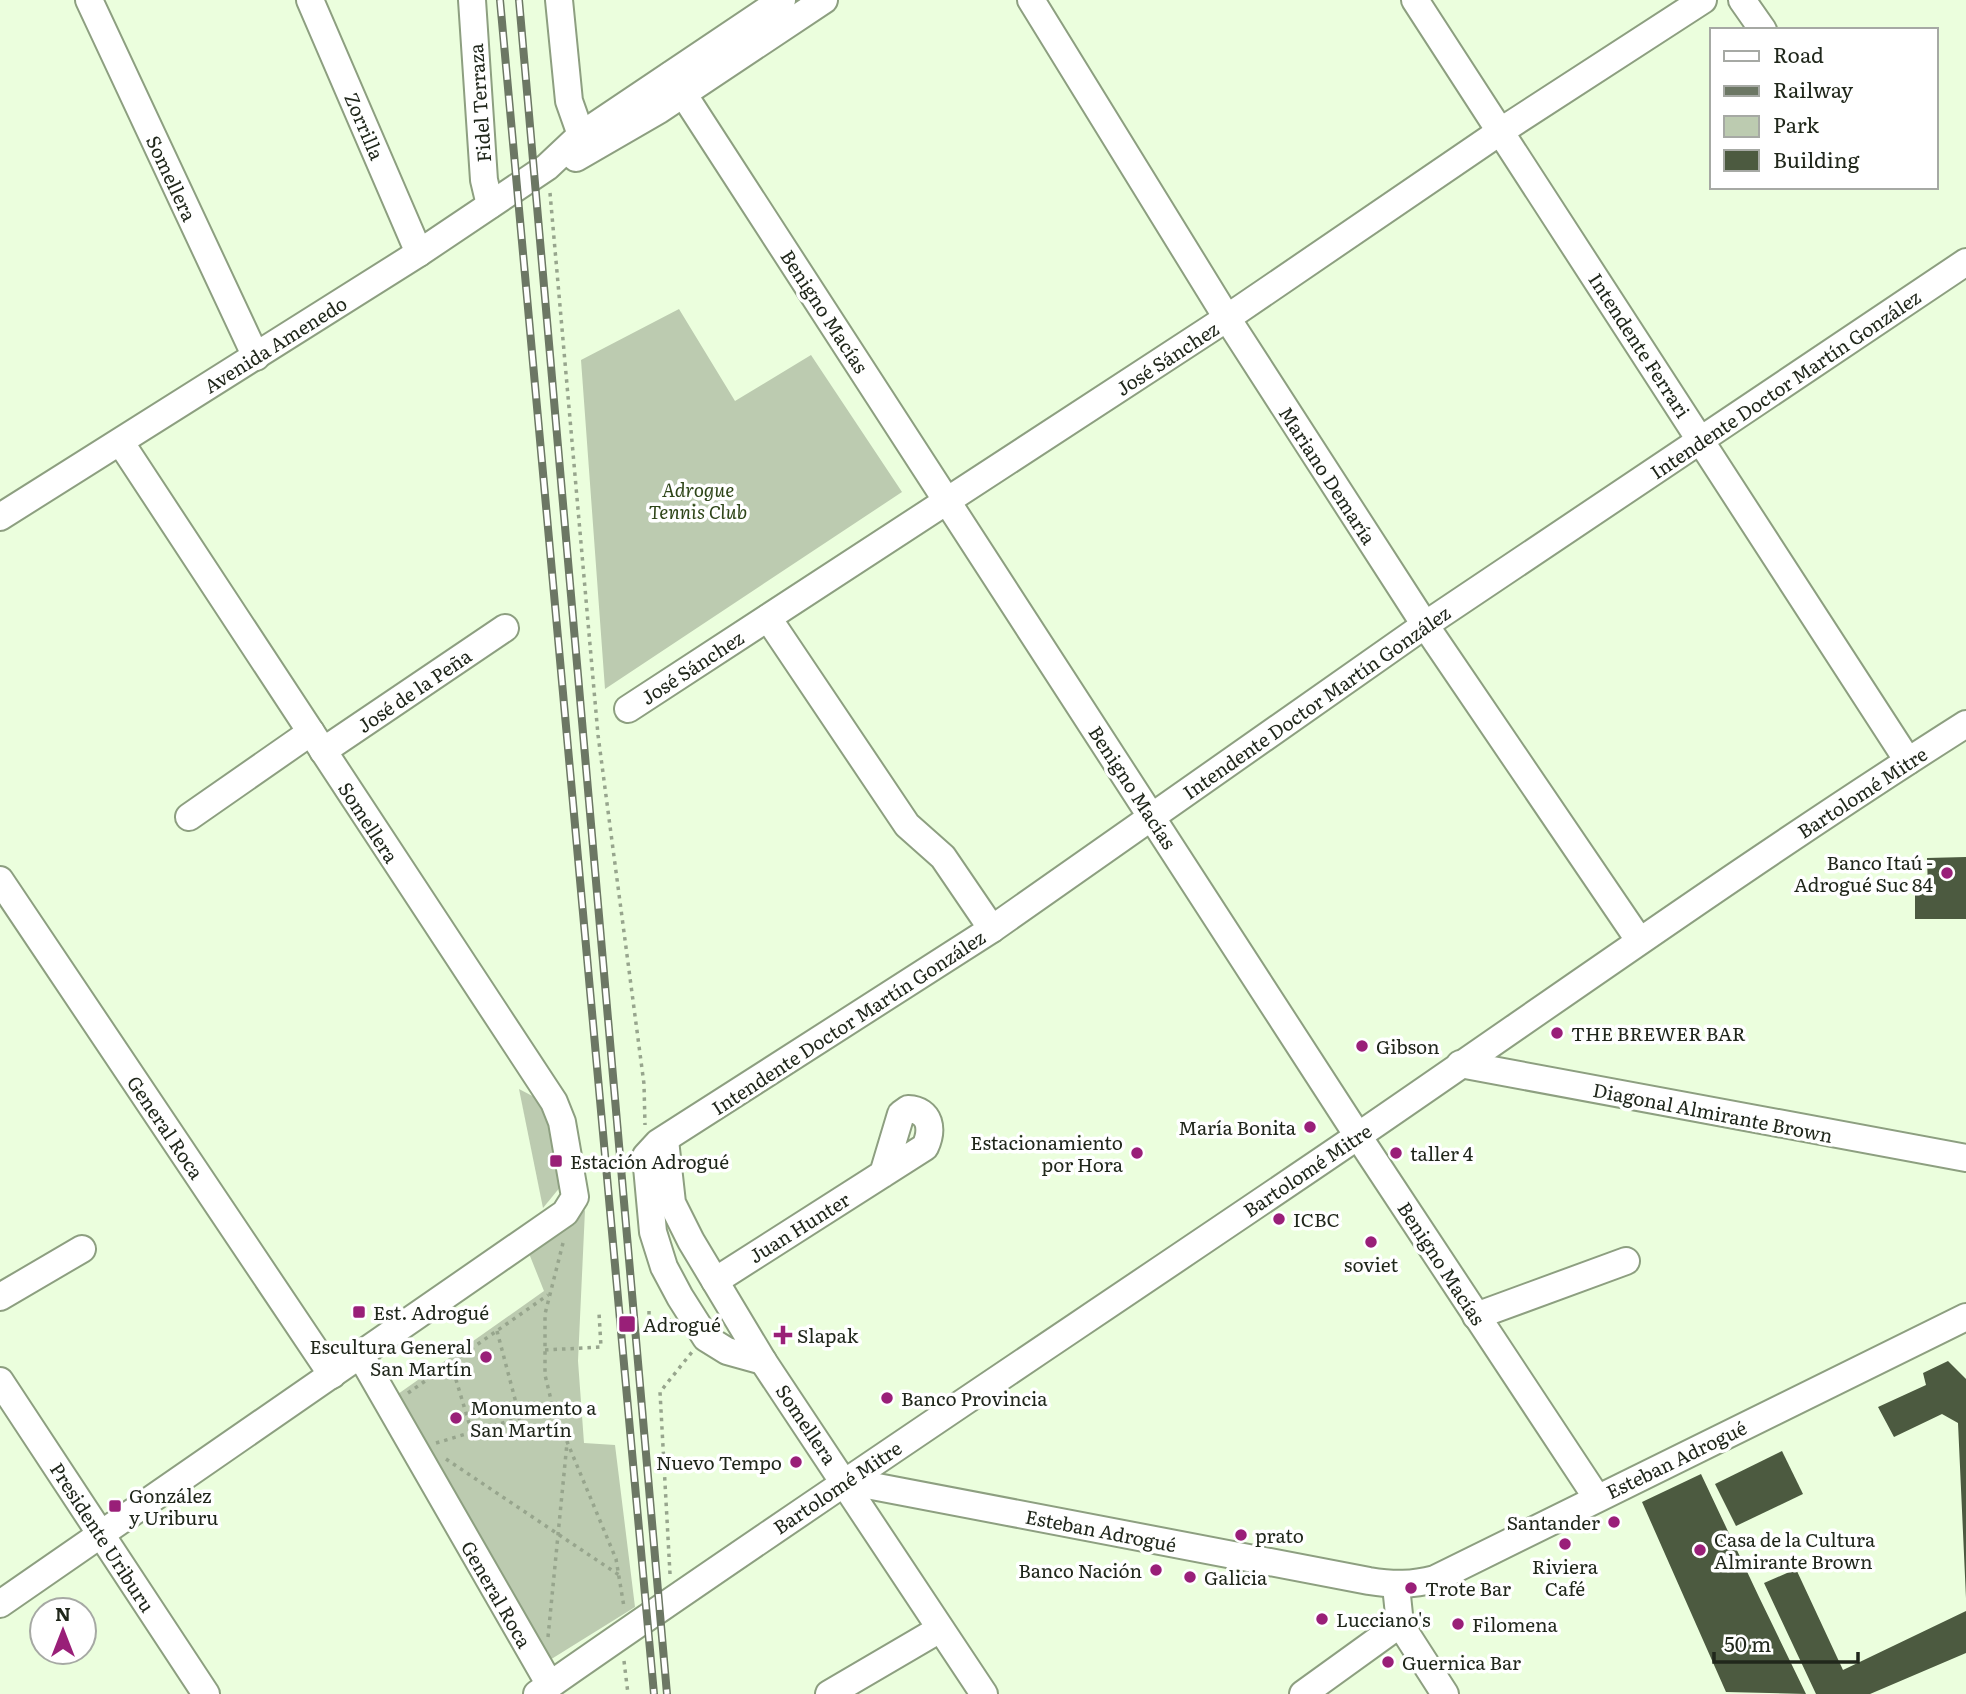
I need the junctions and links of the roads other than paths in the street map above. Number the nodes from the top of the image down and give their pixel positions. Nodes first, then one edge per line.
1 (89, 0) edge
2 (310, 0) edge
3 (472, 0) edge
4 (559, 0) edge
5 (824, 0) edge
6 (1031, 0) edge
7 (1416, 0) edge
8 (1703, 0) edge
9 (1742, 0) edge
10 (791, 6) edge
11 (1762, 28) edge
12 (678, 84) junction
13 (1501, 131) junction
14 (581, 135) junction
15 (547, 167) junction
16 (490, 205) junction
17 (419, 253) junction
18 (1966, 262) edge
19 (1227, 318) junction
20 (256, 357) junction
21 (1702, 441) junction
22 (121, 443) junction
23 (948, 501) junction
24 (0, 517) edge
25 (768, 618) junction
26 (1425, 625) junction
27 (505, 628) dead end
28 (628, 709) dead end
29 (1966, 724) edge
30 (316, 742) junction
31 (1908, 761) junction
32 (189, 817) dead end
33 (1152, 818) junction
34 (0, 880) edge
35 (992, 929) junction
36 (1639, 940) junction
37 (1460, 1064) junction
38 (1358, 1136) junction
39 (655, 1148) junction
40 (1966, 1158) edge
41 (883, 1174) dead end
42 (82, 1249) dead end
43 (1626, 1261) dead end
44 (715, 1281) junction
45 (0, 1297) edge
46 (1476, 1316) junction
47 (1966, 1317) edge
48 (361, 1356) junction
49 (763, 1361) junction
50 (332, 1375) junction
51 (0, 1381) edge
52 (846, 1481) junction
53 (1597, 1498) junction
54 (101, 1534) junction
55 (1396, 1586) junction
56 (0, 1604) edge
57 (1400, 1624) junction
58 (940, 1629) junction
59 (544, 1685) edge
60 (206, 1694) edge
61 (829, 1694) edge
62 (984, 1694) edge
63 (1303, 1694) edge
64 (1445, 1694) edge

1 - 20 street, Somellera
2 - 17 street, Zorrilla
3 - 16 street, Fidel Terraza
4 - 14 street
5 - 10 street, Avenida Amenedo
6 - 19 street, Mariano Demaría
7 - 13 street, Intendente Ferrari
8 - 13 street, José Sánchez
9 - 11 street
10 - 12 street, Avenida Amenedo
12 - 14 street, Avenida Amenedo
12 - 15 street, Avenida Amenedo
12 - 23 street, Benigno Macías
13 - 19 street, José Sánchez
13 - 21 street, Intendente Ferrari
14 - 15 street, Avenida Amenedo
15 - 16 street, Avenida Amenedo
16 - 17 street, Avenida Amenedo
17 - 20 street, Avenida Amenedo
18 - 21 street, Intendente Doctor Martín González
19 - 23 street, José Sánchez
19 - 26 street, Mariano Demaría
20 - 22 street, Avenida Amenedo
21 - 26 street, Intendente Doctor Martín González
21 - 31 street, Intendente Ferrari
22 - 24 street, Avenida Amenedo
22 - 30 street, Somellera
23 - 25 street, José Sánchez
23 - 33 street, Benigno Macías
25 - 28 street, José Sánchez
25 - 35 street
26 - 33 street, Intendente Doctor Martín González
26 - 36 street, Mariano Demaría
27 - 30 street, José de la Peña
29 - 31 street, Bartolomé Mitre
30 - 32 street, José de la Peña
30 - 48 street, Somellera
31 - 36 street, Bartolomé Mitre
33 - 35 street, Intendente Doctor Martín González
33 - 38 street, Benigno Macías
34 - 50 street, General Roca
35 - 39 street, Intendente Doctor Martín González
36 - 37 street, Bartolomé Mitre
37 - 38 street, Bartolomé Mitre
37 - 40 street, Diagonal Almirante Brown
38 - 46 street, Benigno Macías
38 - 52 street, Bartolomé Mitre
39 - 44 street, Somellera
39 - 49 street
41 - 44 street, Juan Hunter
42 - 45 street
43 - 46 street
44 - 49 street, Somellera
46 - 53 street, Benigno Macías
47 - 53 street, Esteban Adrogué
48 - 50 street
48 - 59 street, General Roca
49 - 52 street, Somellera
50 - 54 street
51 - 54 street, Presidente Uriburu
52 - 55 street, Esteban Adrogué
52 - 58 street, Somellera
52 - 59 street, Bartolomé Mitre
53 - 55 street, Esteban Adrogué
54 - 56 street
54 - 60 street, Presidente Uriburu
55 - 57 street
57 - 63 street
57 - 64 street
58 - 61 street
58 - 62 street, Somellera

